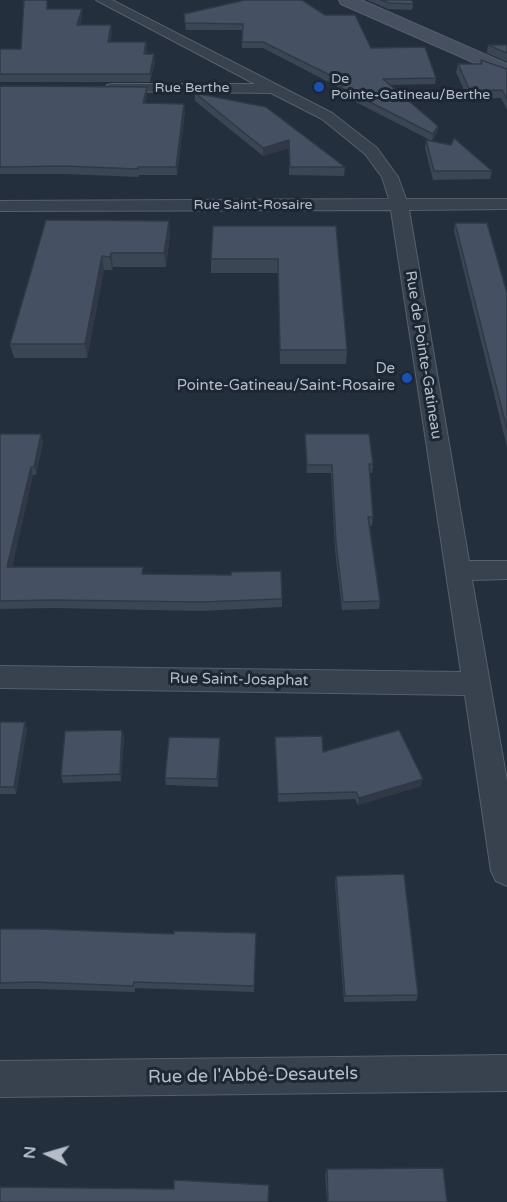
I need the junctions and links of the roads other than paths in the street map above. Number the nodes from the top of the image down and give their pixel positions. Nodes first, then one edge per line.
1 (102, 0) edge
2 (347, 0) edge
3 (507, 71) edge
4 (93, 88) edge
5 (277, 89) junction
6 (399, 204) junction
7 (507, 204) edge
8 (0, 206) edge
9 (507, 570) edge
10 (458, 571) junction
11 (0, 677) edge
12 (477, 684) junction
13 (507, 871) edge
14 (507, 1073) edge
15 (0, 1079) edge

1 - 5 street, Rue de Pointe-Gatineau
2 - 3 street
4 - 5 street, Rue Berthe
5 - 6 street, Rue de Pointe-Gatineau
6 - 7 street, Rue Saint-Rosaire
6 - 8 street, Rue Saint-Rosaire
6 - 10 street, Rue de Pointe-Gatineau
9 - 10 street
10 - 12 street, Rue de Pointe-Gatineau
11 - 12 street, Rue Saint-Josaphat
12 - 13 street, Rue de Pointe-Gatineau
14 - 15 street, Rue de l'Abbé-Desautels

